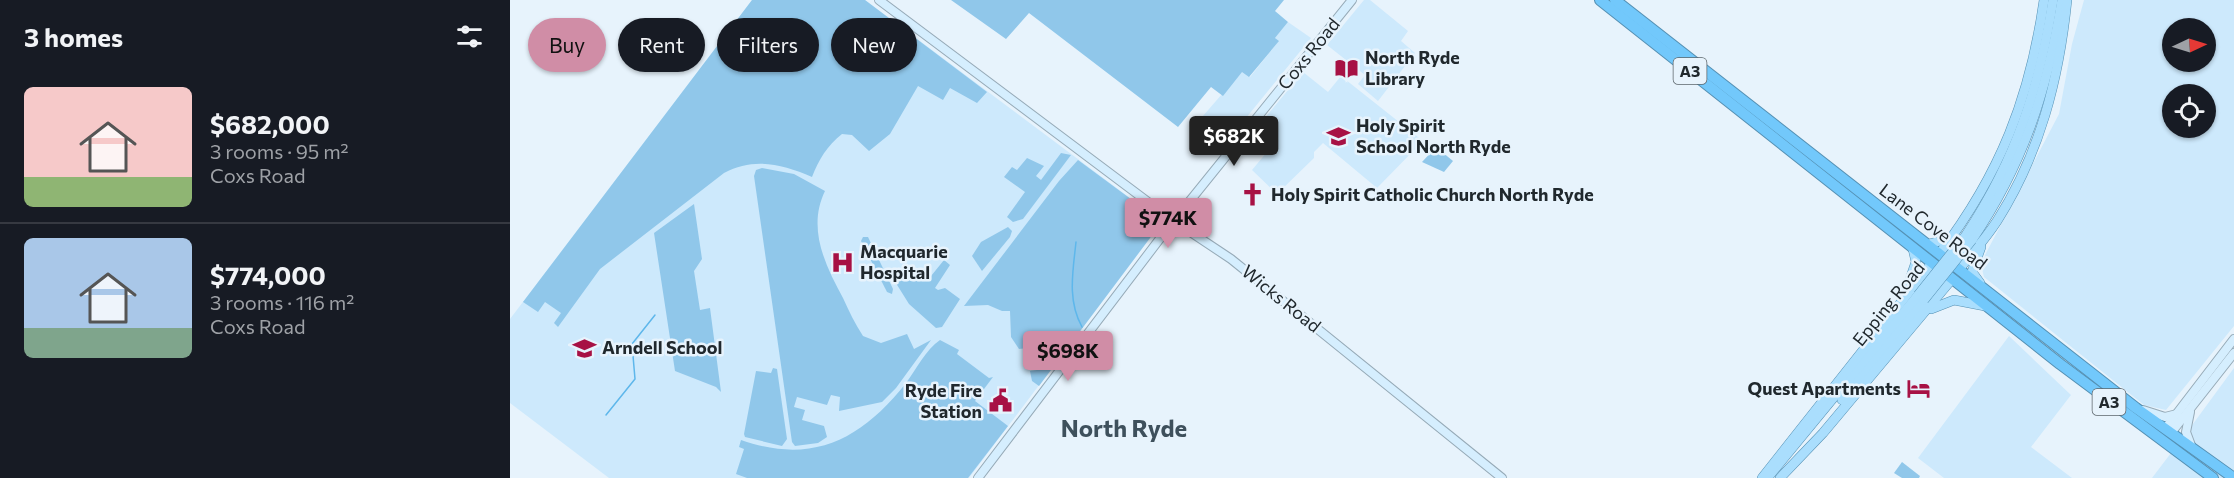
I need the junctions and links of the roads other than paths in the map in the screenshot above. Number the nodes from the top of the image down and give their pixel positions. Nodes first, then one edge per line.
1 (879, 0) edge
2 (1352, 0) edge
3 (1600, 0) edge
4 (1615, 0) edge
5 (2044, 0) edge
6 (2053, 0) edge
7 (2062, 0) edge
8 (2067, 0) edge
9 (1174, 221) junction
10 (1986, 237) junction
11 (1952, 238) junction
12 (1968, 238) junction
13 (1929, 244) junction
14 (1913, 249) junction
15 (1940, 253) junction
16 (1932, 263) junction
17 (1960, 268) junction
18 (1952, 279) junction
19 (1916, 283) junction
20 (1981, 284) junction
21 (1904, 299) junction
22 (1925, 299) junction
23 (1985, 306) junction
24 (1924, 314) junction
25 (2234, 339) edge
26 (2234, 353) edge
27 (2192, 405) junction
28 (2136, 408) junction
29 (2177, 413) junction
30 (2168, 431) junction
31 (2161, 441) junction
32 (2194, 450) junction
33 (978, 478) edge
34 (1502, 478) edge
35 (1762, 478) edge
36 (1768, 478) edge
37 (1779, 478) edge
38 (2213, 478) edge
39 (2234, 478) edge

1 - 9 street, Wicks Road
2 - 9 street, Coxs Road
3 - 14 highway, Lane Cove Road / A3
4 - 13 highway, Lane Cove Road / A3
5 - 12 main road
6 - 12 main road, Epping Road
7 - 12 main road, Epping Road
8 - 10 main road
9 - 33 street, Coxs Road
9 - 34 street, Wicks Road
10 - 12 main road
10 - 20 main road
11 - 12 main road
11 - 13 main road
11 - 15 main road
12 - 17 main road
12 - 22 main road, Epping Road, bridge
13 - 15 highway, Lane Cove Road / A3
14 - 16 highway, Lane Cove Road / A3
14 - 21 main road
15 - 16 highway, Epping Road
15 - 17 highway, Lane Cove Road / A3
16 - 18 highway, Lane Cove Road / A3
16 - 19 main road
17 - 18 highway
17 - 20 highway, Lane Cove Road / A3
18 - 22 main road
18 - 23 highway, Lane Cove Road / A3
19 - 21 main road
19 - 22 main road
20 - 28 highway, Lane Cove Road / A3
21 - 35 main road
22 - 24 main road
22 - 36 main road, Epping Road
22 - 37 main road, Epping Road
23 - 24 main road
23 - 31 highway, Lane Cove Road / A3
24 - 37 main road
25 - 29 street
26 - 27 street
27 - 30 street
27 - 32 street
28 - 29 street
28 - 30 highway, Lane Cove Road / A3
29 - 30 street
30 - 31 highway
30 - 32 highway, Lane Cove Road / A3
31 - 38 highway, Lane Cove Road / A3
32 - 39 highway, Lane Cove Road / A3

